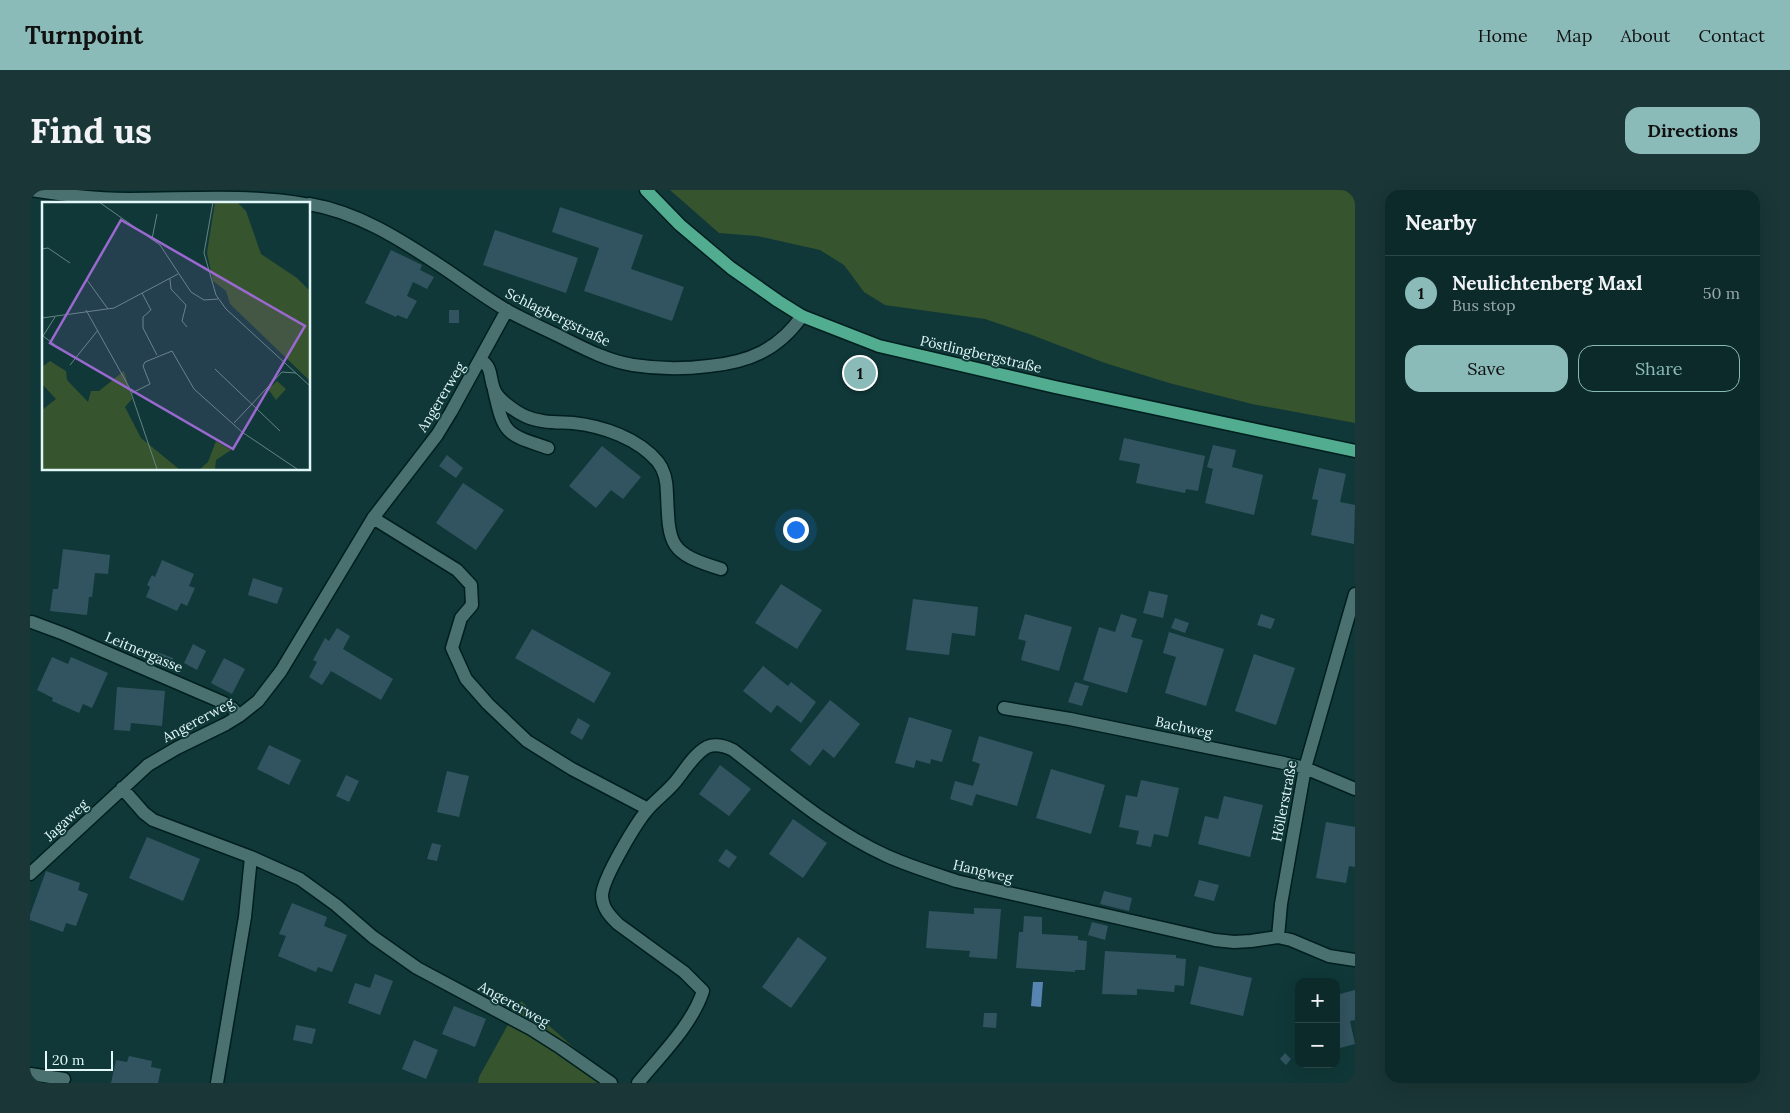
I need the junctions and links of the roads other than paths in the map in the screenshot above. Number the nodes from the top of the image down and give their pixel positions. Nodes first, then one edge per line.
1 (30, 190) edge
2 (646, 190) edge
3 (258, 194) edge
4 (295, 202) edge
5 (310, 204) edge
6 (507, 310) junction
7 (802, 316) junction
8 (480, 360) junction
9 (494, 390) junction
10 (548, 448) dead end
11 (1355, 451) edge
12 (373, 518) junction
13 (721, 569) dead end
14 (1355, 594) edge
15 (32, 622) dead end
16 (1004, 708) dead end
17 (240, 716) junction
18 (1305, 768) junction
19 (122, 788) junction
20 (1355, 789) edge
21 (648, 809) junction
22 (251, 857) junction
23 (30, 874) edge
24 (1278, 937) junction
25 (1355, 960) edge
26 (30, 1074) edge
27 (64, 1079) dead end
28 (217, 1083) edge
29 (612, 1083) edge
30 (638, 1083) edge

1 - 3 street
2 - 7 main road, Pöstlingbergstraße
3 - 4 street
5 - 6 street, Schlagbergstraße
6 - 7 street, Schlagbergstraße
6 - 8 street, Angererweg
7 - 11 main road, Pöstlingbergstraße
8 - 9 street
8 - 12 street, Angererweg
9 - 10 street
9 - 13 street
12 - 17 street, Angererweg
12 - 21 street
14 - 18 street, Höllerstraße
15 - 17 street, Leitnergasse
16 - 18 street, Bachweg
17 - 19 street, Angererweg
18 - 20 street, Bachweg
18 - 24 street, Höllerstraße
19 - 22 street, Angererweg
19 - 23 street, Jagaweg
21 - 24 street, Hangweg
21 - 30 street
22 - 28 street
22 - 29 street, Angererweg
24 - 25 street
26 - 27 street

